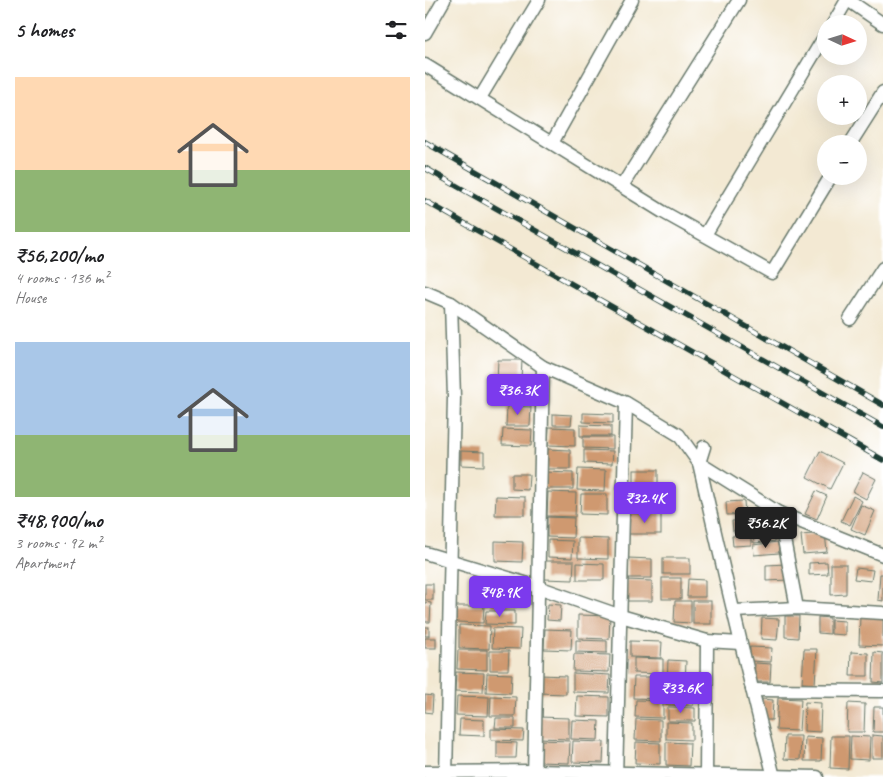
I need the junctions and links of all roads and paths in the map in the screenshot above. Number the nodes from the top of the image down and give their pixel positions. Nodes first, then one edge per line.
1 (444, 0) edge
2 (539, 0) edge
3 (632, 0) edge
4 (739, 0) edge
5 (847, 0) edge
6 (838, 15) edge
7 (883, 24) edge
8 (425, 33) edge
9 (817, 49) edge
10 (425, 65) edge
11 (883, 92) edge
12 (479, 98) junction
13 (856, 135) edge
14 (551, 143) junction
15 (826, 185) edge
16 (622, 186) junction
17 (705, 235) junction
18 (883, 268) edge
19 (425, 292) edge
20 (451, 303) junction
21 (850, 319) dead end
22 (543, 367) junction
23 (626, 403) junction
24 (704, 447) dead end
25 (699, 462) junction
26 (779, 513) junction
27 (425, 553) edge
28 (883, 555) edge
29 (451, 562) junction
30 (538, 587) junction
31 (797, 608) junction
32 (734, 611) junction
33 (883, 614) edge
34 (621, 616) junction
35 (707, 640) junction
36 (740, 643) junction
37 (752, 690) junction
38 (883, 691) edge
39 (425, 772) edge
40 (534, 774) edge
41 (446, 775) edge
42 (616, 775) edge
43 (706, 776) edge
44 (778, 776) edge
45 (817, 777) edge

1 - 8 street
2 - 12 street
3 - 14 street
4 - 16 street
5 - 6 street
5 - 7 street
9 - 17 street
10 - 12 street
11 - 13 street
12 - 14 street
14 - 16 street
15 - 17 street
16 - 17 street
18 - 21 street
19 - 20 street
20 - 22 street
20 - 29 street
22 - 23 street
22 - 30 street
23 - 25 street
23 - 34 street
24 - 25 street
25 - 26 street
25 - 32 street
26 - 28 street
26 - 31 street
27 - 29 street
29 - 30 street
29 - 41 street
30 - 34 street
30 - 40 street
31 - 32 street
31 - 33 street
32 - 36 street
34 - 35 street
34 - 42 street
35 - 36 street
35 - 43 street
36 - 37 street
37 - 38 street
37 - 44 street
39 - 41 street
40 - 41 street
40 - 42 street
42 - 43 street
43 - 44 street
44 - 45 street

